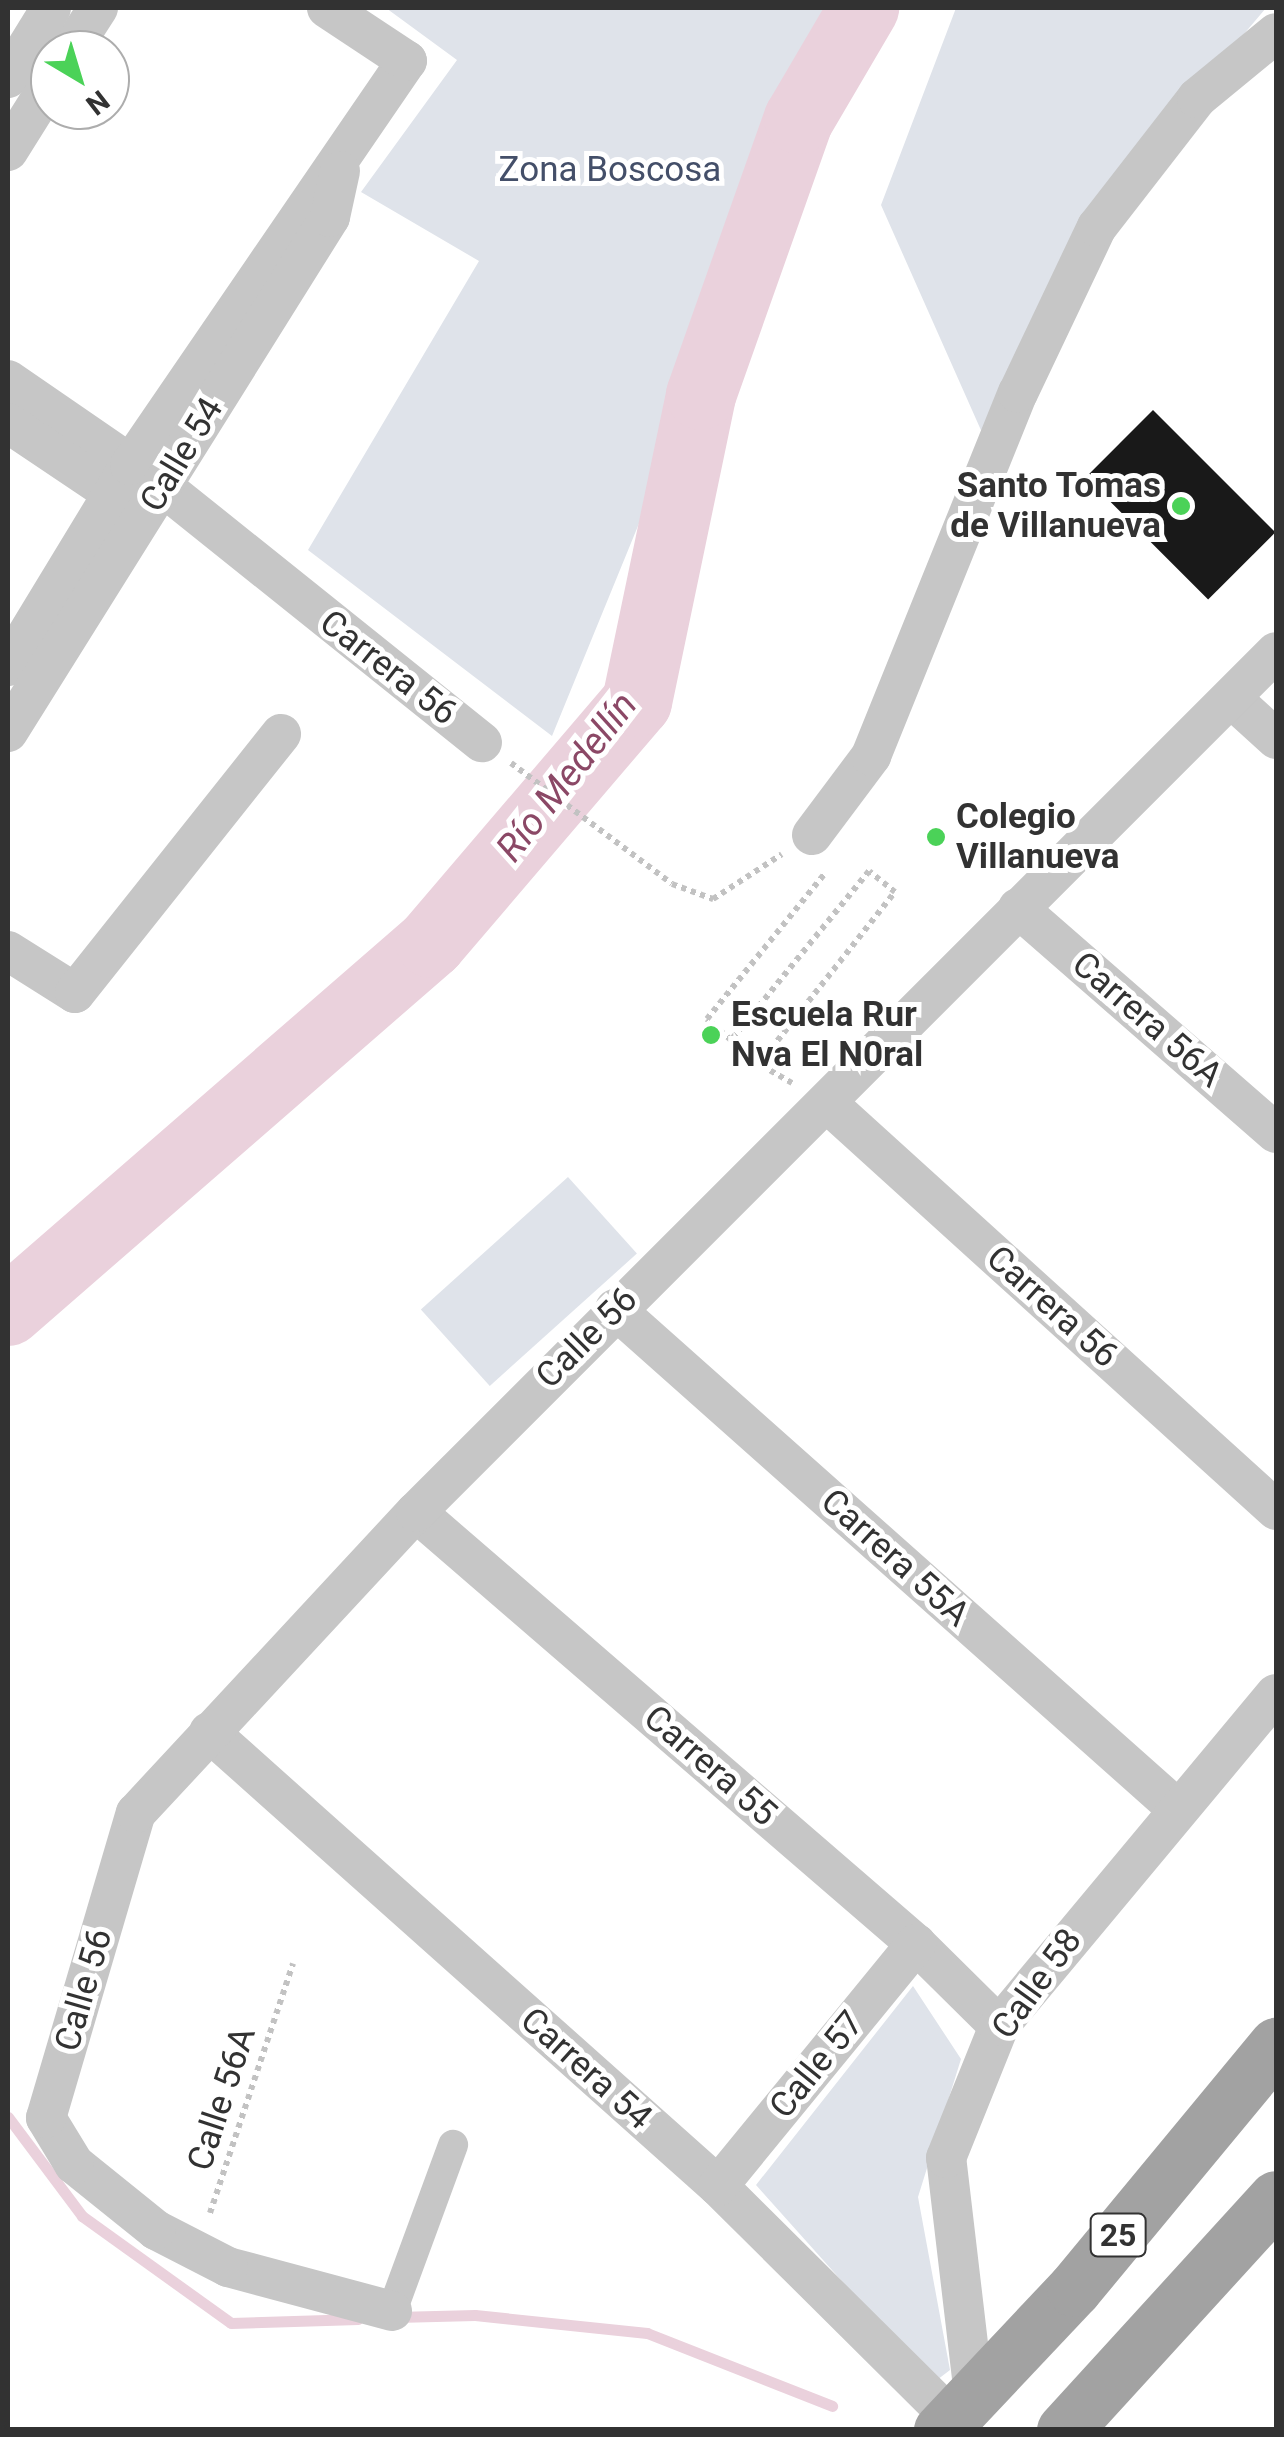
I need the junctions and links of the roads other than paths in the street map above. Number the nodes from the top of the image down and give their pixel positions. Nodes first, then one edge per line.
1 (52, 8) edge
2 (98, 8) edge
3 (328, 8) edge
4 (84, 30) edge
5 (1276, 33) edge
6 (8, 78) edge
7 (30, 116) edge
8 (8, 151) edge
9 (8, 380) edge
10 (8, 424) edge
11 (138, 490) junction
12 (1276, 652) edge
13 (8, 666) edge
14 (1231, 698) junction
15 (8, 732) edge
16 (281, 734) dead end
17 (1276, 739) edge
18 (482, 742) road end
19 (812, 835) road end
20 (1018, 908) junction
21 (8, 951) edge
22 (827, 1103) junction
23 (1276, 1134) edge
24 (615, 1310) junction
25 (1276, 1510) edge
26 (416, 1512) junction
27 (1276, 1694) edge
28 (209, 1732) junction
29 (1174, 1806) junction
30 (916, 1944) junction
31 (998, 2026) junction
32 (1276, 2045) edge
33 (453, 2145) dead end
34 (718, 2186) junction
35 (1276, 2198) edge
36 (392, 2311) joint
37 (955, 2414) edge
38 (1064, 2430) edge

1 - 6 street
2 - 4 street
3 - 11 street, Calle 54
5 - 19 street
7 - 8 street
9 - 11 street, Carrera 56
10 - 11 street, Carrera 56
11 - 13 street, Calle 54
11 - 15 street, Calle 54
11 - 18 street, Carrera 56
12 - 14 street, Calle 56
14 - 17 street
14 - 20 street, Calle 56
16 - 21 street
20 - 22 street, Calle 56
20 - 23 street, Carrera 56A
22 - 24 street, Calle 56
22 - 25 street, Carrera 56
24 - 26 street, Calle 56
24 - 29 street, Carrera 55A
26 - 28 street, Calle 56
26 - 30 street, Carrera 55
27 - 29 street, Calle 58
28 - 34 street, Carrera 54
28 - 36 street, Calle 56
29 - 31 street, Calle 58
30 - 31 street, Carrera 55
30 - 34 street, Calle 57
31 - 37 street, Calle 58
32 - 37 highway, 25
33 - 36 street
34 - 37 street, Carrera 54
35 - 38 highway, 25

